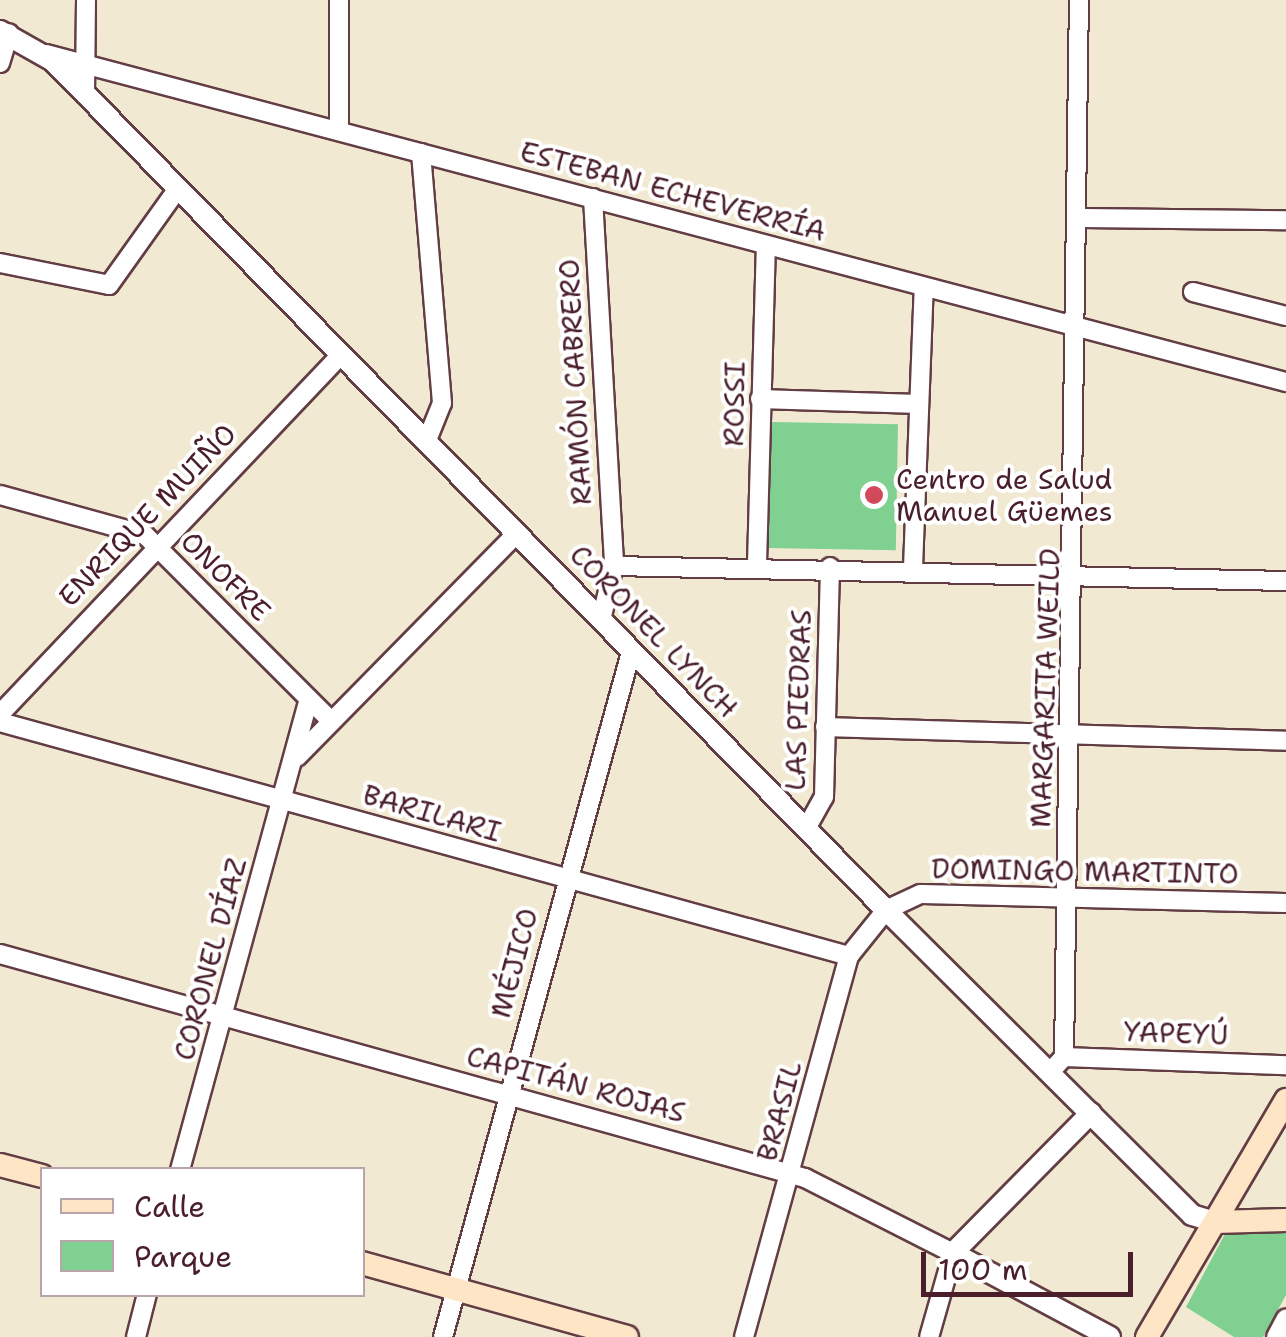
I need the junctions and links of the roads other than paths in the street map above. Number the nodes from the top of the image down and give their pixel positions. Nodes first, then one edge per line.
1 (86, 0) edge
2 (338, 0) edge
3 (1079, 0) edge
4 (4, 32) edge
5 (46, 54) junction
6 (0, 63) edge
7 (87, 65) junction
8 (85, 95) junction
9 (339, 129) junction
10 (421, 153) junction
11 (176, 191) junction
12 (593, 198) junction
13 (1082, 218) junction
14 (1286, 220) edge
15 (766, 244) junction
16 (0, 262) edge
17 (924, 288) junction
18 (1193, 292) dead end
19 (1286, 316) edge
20 (1082, 326) junction
21 (339, 357) junction
22 (1286, 382) edge
23 (760, 398) junction
24 (918, 404) junction
25 (426, 440) junction
26 (0, 495) edge
27 (517, 533) junction
28 (156, 544) junction
29 (757, 564) junction
30 (614, 566) junction
31 (830, 568) junction
32 (913, 568) junction
33 (1077, 574) junction
34 (1286, 581) edge
35 (601, 620) junction
36 (631, 652) junction
37 (310, 699) junction
38 (0, 718) edge
39 (331, 721) junction
40 (824, 727) junction
41 (1071, 735) junction
42 (1286, 741) edge
43 (292, 762) junction
44 (282, 800) junction
45 (806, 829) junction
46 (565, 879) junction
47 (1067, 899) junction
48 (1286, 902) edge
49 (886, 910) junction
50 (0, 954) edge
51 (849, 956) junction
52 (223, 1017) junction
53 (1057, 1064) junction
54 (1286, 1066) edge
55 (508, 1094) junction
56 (1286, 1100) edge
57 (1091, 1113) junction
58 (0, 1165) edge
59 (181, 1167) edge
60 (791, 1172) junction
61 (40, 1175) edge
62 (1286, 1220) edge
63 (1214, 1222) junction
64 (953, 1253) junction
65 (365, 1265) edge
66 (456, 1289) junction
67 (146, 1297) edge
68 (1286, 1318) edge
69 (136, 1337) edge
70 (443, 1337) edge
71 (627, 1337) edge
72 (744, 1337) edge
73 (929, 1337) edge
74 (1110, 1337) edge
75 (1147, 1337) edge
76 (1276, 1337) edge

1 - 7 street
2 - 9 street
3 - 13 street, MARGARITA WEILD
4 - 5 street, CORONEL LYNCH
4 - 6 street
5 - 7 street, ESTEBAN ECHEVERRÍA
5 - 8 street, CORONEL LYNCH
7 - 8 street
7 - 9 street, ESTEBAN ECHEVERRÍA
8 - 11 street, CORONEL LYNCH
9 - 10 street, ESTEBAN ECHEVERRÍA
10 - 12 street, ESTEBAN ECHEVERRÍA
10 - 25 street
11 - 16 street
11 - 21 street, CORONEL LYNCH
12 - 15 street, ESTEBAN ECHEVERRÍA
12 - 30 street, RAMÓN CABRERO
13 - 14 street
13 - 20 street, MARGARITA WEILD
15 - 17 street, ESTEBAN ECHEVERRÍA
15 - 23 street, ROSSI
17 - 20 street, ESTEBAN ECHEVERRÍA
17 - 24 street
18 - 19 street
20 - 22 street, ESTEBAN ECHEVERRÍA
20 - 33 street, MARGARITA WEILD
21 - 25 street, CORONEL LYNCH
21 - 28 street, ENRIQUE MUIÑO
23 - 24 street
23 - 29 street, ROSSI
24 - 32 street
25 - 27 street, CORONEL LYNCH
26 - 28 street, ONOFRE
27 - 35 street, CORONEL LYNCH
27 - 39 street, CORONEL DÍAZ
28 - 37 street, ONOFRE
28 - 38 street, ENRIQUE MUIÑO
29 - 30 street
29 - 31 street
30 - 35 street, RAMÓN CABRERO
31 - 32 street
31 - 40 street, LAS PIEDRAS
32 - 33 street
33 - 34 street
33 - 41 street, MARGARITA WEILD
35 - 36 street, CORONEL LYNCH
36 - 45 street, CORONEL LYNCH
36 - 46 street, MÉJICO
37 - 39 street, ONOFRE
37 - 43 street, CORONEL DÍAZ
38 - 44 street, BARILARI
39 - 43 street, CORONEL DÍAZ
40 - 41 street
40 - 45 street, LAS PIEDRAS
41 - 42 street
41 - 47 street, MARGARITA WEILD
43 - 44 street, CORONEL DÍAZ
44 - 46 street, BARILARI
44 - 52 street, CORONEL DÍAZ
45 - 49 street, CORONEL LYNCH
46 - 51 street, BARILARI
46 - 55 street, MÉJICO
47 - 48 street, DOMINGO MARTINTO
47 - 49 street, DOMINGO MARTINTO
47 - 53 street, MARGARITA WEILD
49 - 51 street, BRASIL
49 - 53 street, CORONEL LYNCH
50 - 52 street, CAPITÁN ROJAS
51 - 60 street, BRASIL
52 - 55 street, CAPITÁN ROJAS
52 - 59 street, CORONEL DÍAZ
53 - 54 street, YAPEYÚ
53 - 57 street, CORONEL LYNCH
55 - 60 street, CAPITÁN ROJAS
55 - 66 street, MÉJICO
56 - 63 main road
57 - 63 street, CORONEL LYNCH
57 - 64 street
58 - 61 main road
60 - 64 street, CAPITÁN ROJAS
60 - 72 street, BRASIL
62 - 63 main road
63 - 75 main road
64 - 73 street
64 - 74 street, CAPITÁN ROJAS
65 - 66 main road
66 - 70 street, MÉJICO
66 - 71 main road
67 - 69 street
68 - 76 street

